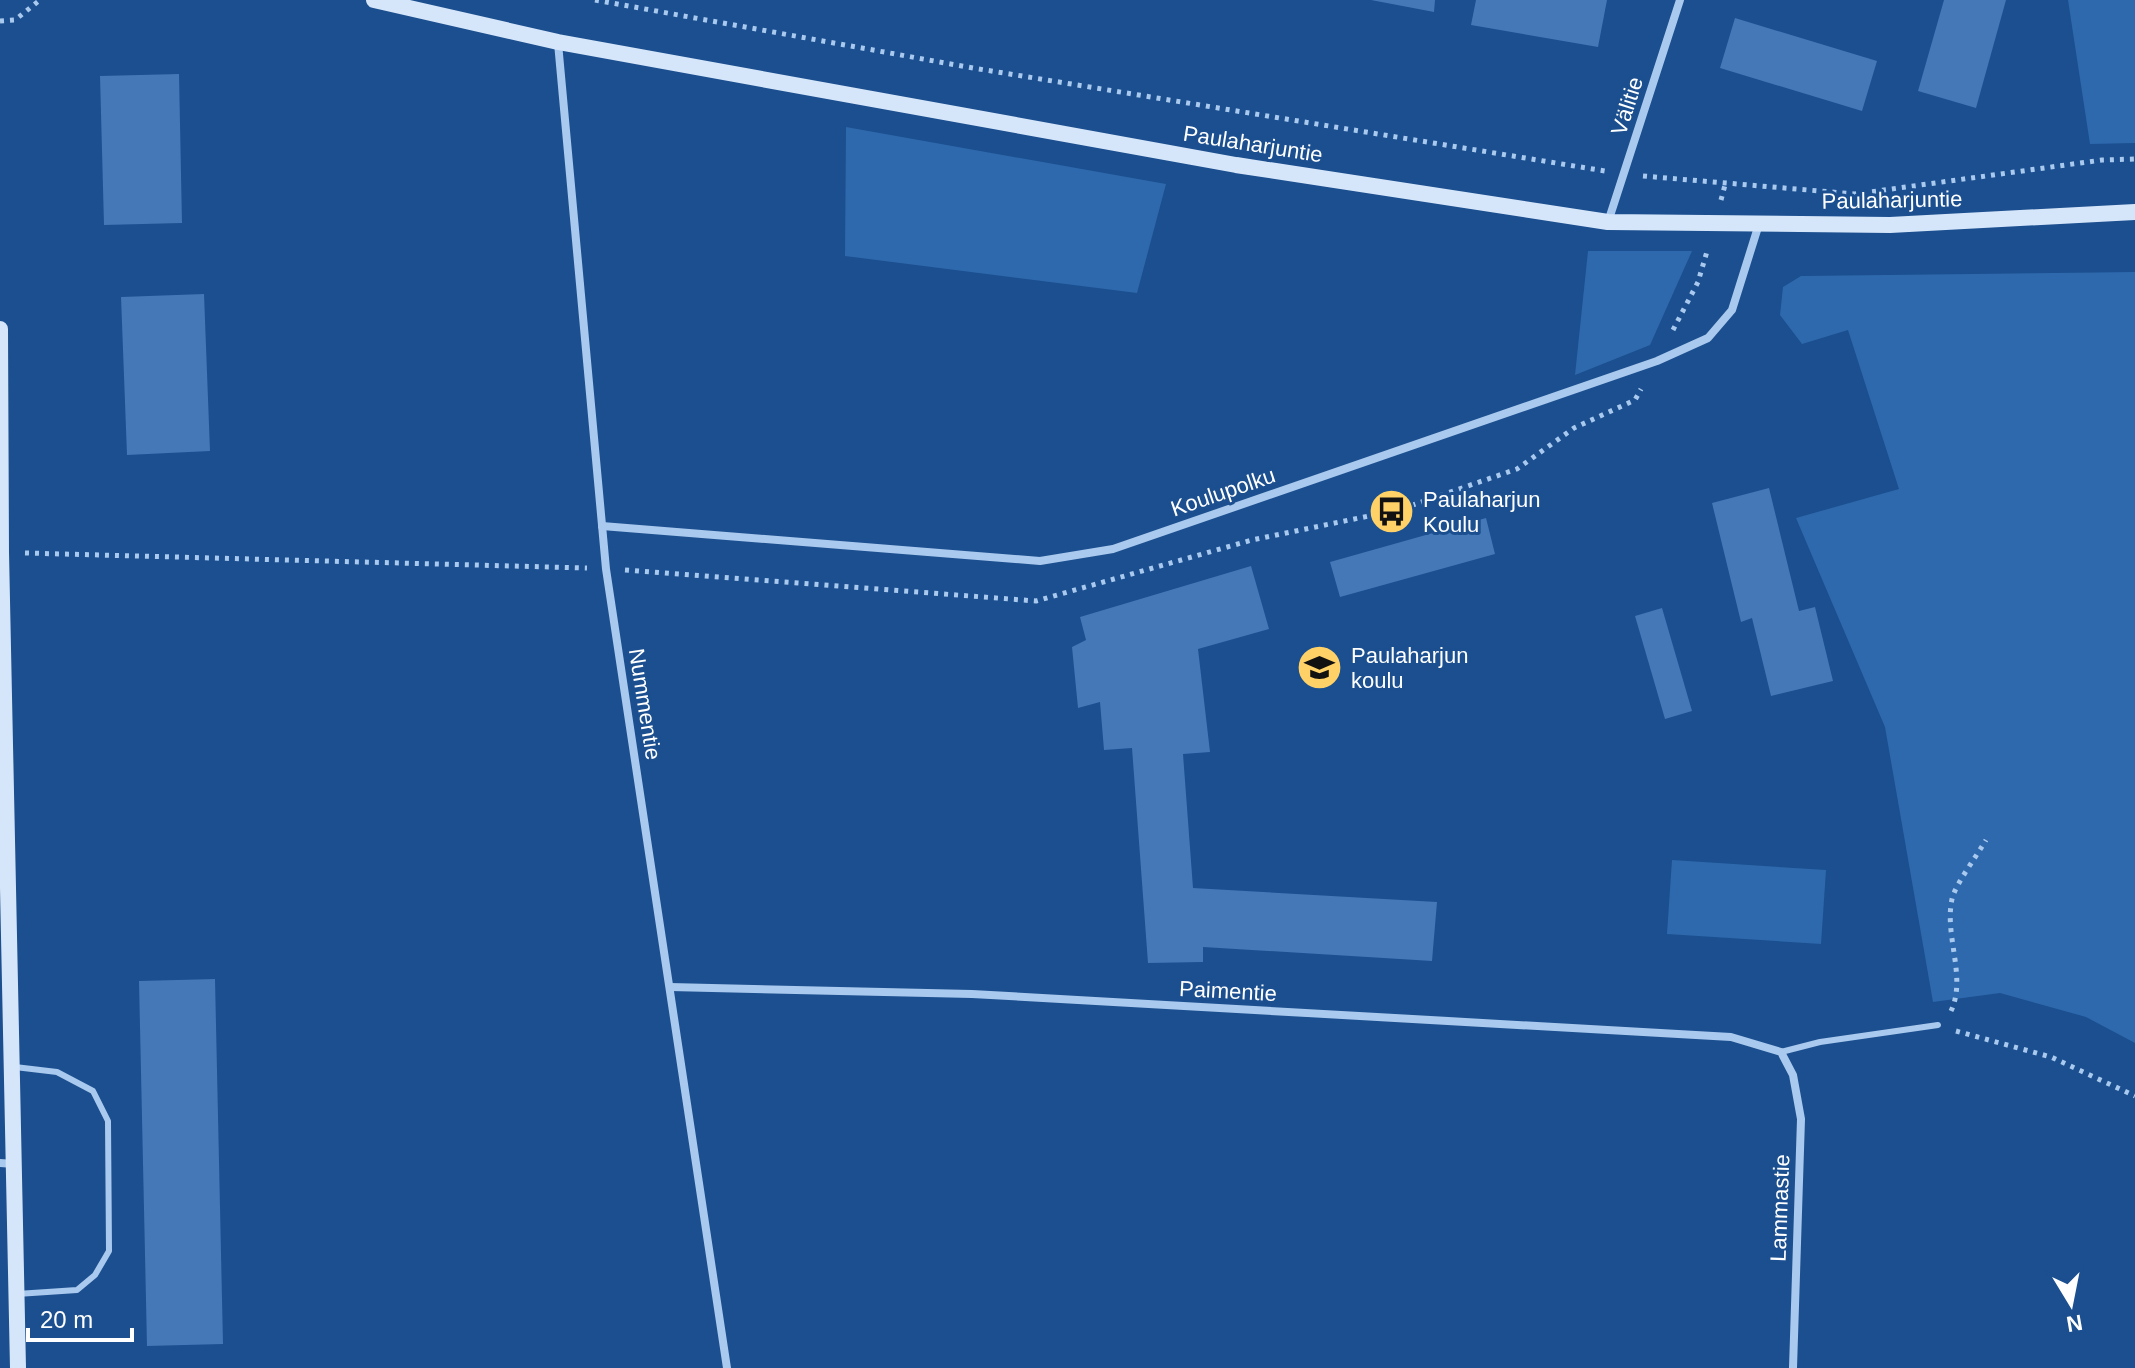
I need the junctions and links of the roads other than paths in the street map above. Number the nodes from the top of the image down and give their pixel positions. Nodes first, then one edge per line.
1 (374, 0) edge
2 (1680, 0) edge
3 (558, 42) junction
4 (2135, 212) edge
5 (1608, 222) junction
6 (1759, 224) junction
7 (0, 329) edge
8 (602, 526) junction
9 (1, 552) edge
10 (670, 987) junction
11 (1938, 1025) road end
12 (1781, 1052) junction
13 (12, 1067) junction
14 (7, 1164) edge
15 (17, 1294) junction
16 (18, 1368) edge
17 (727, 1368) edge
18 (1793, 1368) edge

1 - 3 main road, Paulaharjuntie
2 - 5 street, Välitie
3 - 5 main road, Paulaharjuntie
3 - 8 street, Nummentie
4 - 6 main road, Paulaharjuntie
5 - 6 main road, Paulaharjuntie
6 - 8 street, Koulupolku
7 - 9 main road
8 - 10 street, Nummentie
9 - 13 main road
10 - 12 street, Paimentie
10 - 17 street, Nummentie
11 - 12 lane
12 - 18 street, Lammastie
13 - 14 main road
13 - 15 lane
14 - 15 main road
15 - 16 main road

